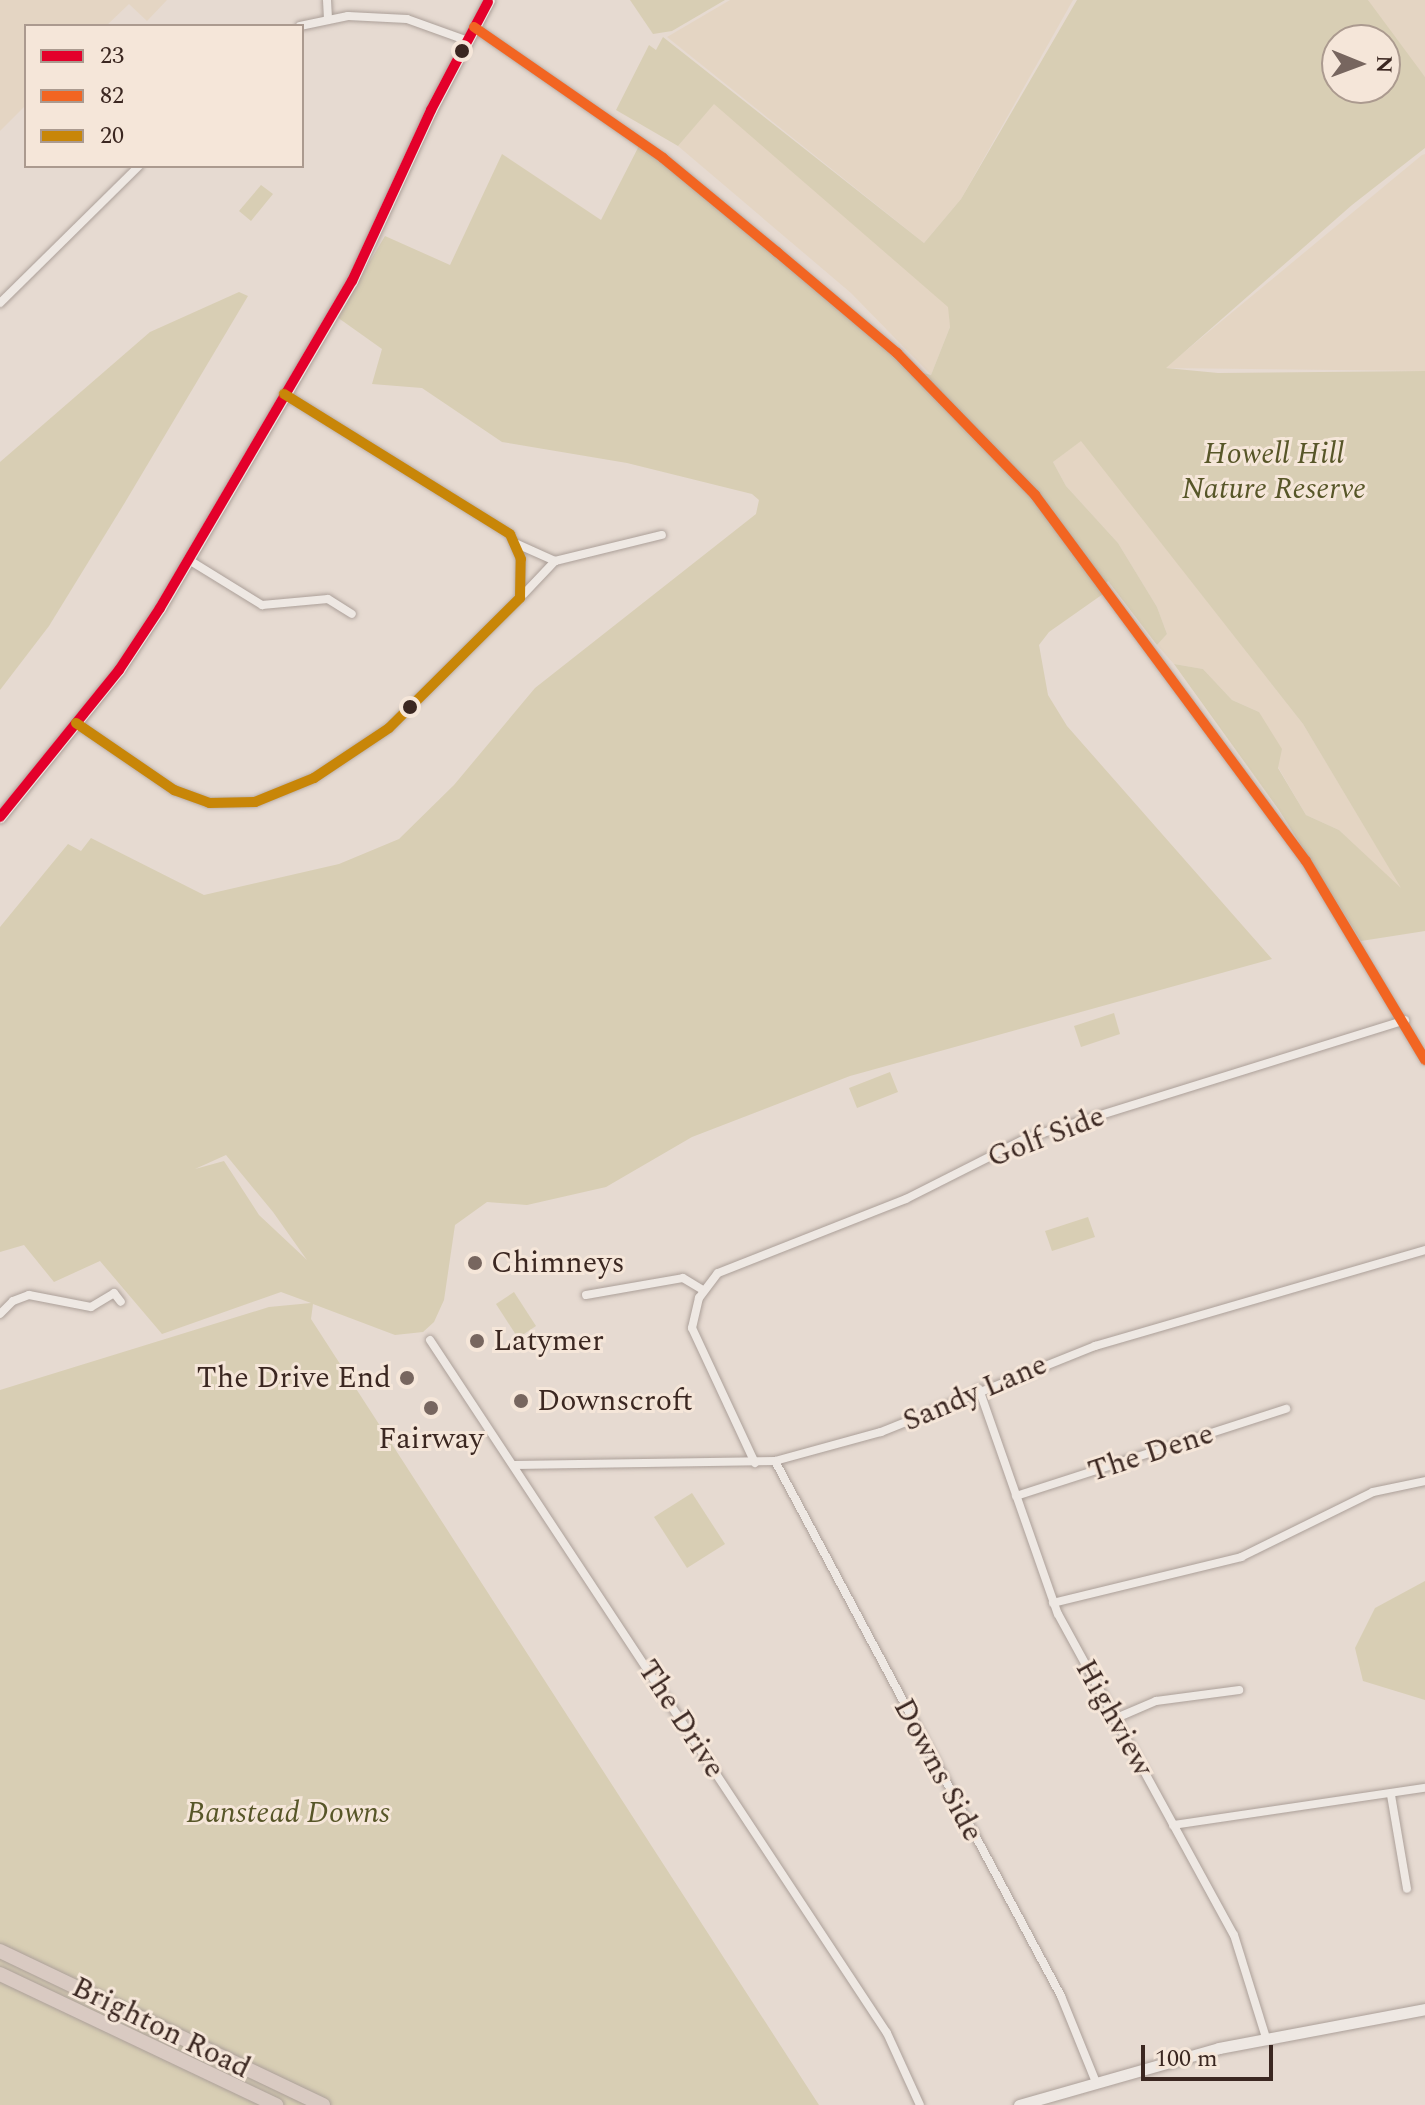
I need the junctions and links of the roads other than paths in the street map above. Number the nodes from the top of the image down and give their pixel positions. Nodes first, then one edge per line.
1 (327, 0) edge
2 (489, 0) edge
3 (328, 19) junction
4 (304, 25) edge
5 (474, 27) junction
6 (468, 41) junction
7 (137, 168) edge
8 (0, 303) edge
9 (284, 394) junction
10 (662, 535) dead end
11 (517, 544) junction
12 (189, 560) junction
13 (555, 561) junction
14 (520, 598) junction
15 (352, 614) dead end
16 (76, 723) junction
17 (0, 817) edge
18 (1405, 1020) junction
19 (1423, 1049) edge
20 (1425, 1060) edge
21 (1425, 1250) edge
22 (703, 1290) junction
23 (586, 1295) dead end
24 (121, 1302) dead end
25 (0, 1314) edge
26 (430, 1340) dead end
27 (979, 1389) junction
28 (1286, 1409) dead end
29 (775, 1461) junction
30 (755, 1463) junction
31 (514, 1465) junction
32 (1425, 1481) edge
33 (1016, 1496) junction
34 (1053, 1603) junction
35 (1239, 1690) dead end
36 (1114, 1719) junction
37 (1425, 1788) edge
38 (1391, 1795) junction
39 (1173, 1825) junction
40 (1407, 1889) dead end
41 (0, 1951) edge
42 (0, 1974) edge
43 (1425, 2009) edge
44 (1266, 2038) junction
45 (1096, 2082) junction
46 (276, 2105) edge
47 (323, 2105) edge
48 (920, 2105) edge
49 (1019, 2105) edge

1 - 3 street
2 - 5 street
3 - 4 street
3 - 6 street
5 - 6 street
5 - 18 street
6 - 9 street
7 - 8 street
9 - 11 street
9 - 12 street
10 - 13 street
11 - 13 street
11 - 14 street
12 - 15 street
12 - 16 street
13 - 14 street
14 - 16 street
16 - 17 street
18 - 19 street
18 - 22 street, Golf Side
19 - 20 street
21 - 27 street, Sandy Lane
22 - 23 street
22 - 30 street
24 - 25 street
26 - 31 street, The Drive
27 - 29 street, Sandy Lane
27 - 33 street, Highview
28 - 33 street, The Dene
29 - 30 street, Sandy Lane
29 - 45 street, Downs Side
30 - 31 street, Sandy Lane
31 - 48 street, The Drive
32 - 34 street
33 - 34 street, Highview
34 - 36 street, Highview
35 - 36 street
36 - 39 street, Highview
37 - 38 street
38 - 39 street
38 - 40 street
39 - 44 street, Highview
41 - 47 highway, Brighton Road
42 - 46 highway, Brighton Road
43 - 44 street
44 - 45 street
45 - 49 street

